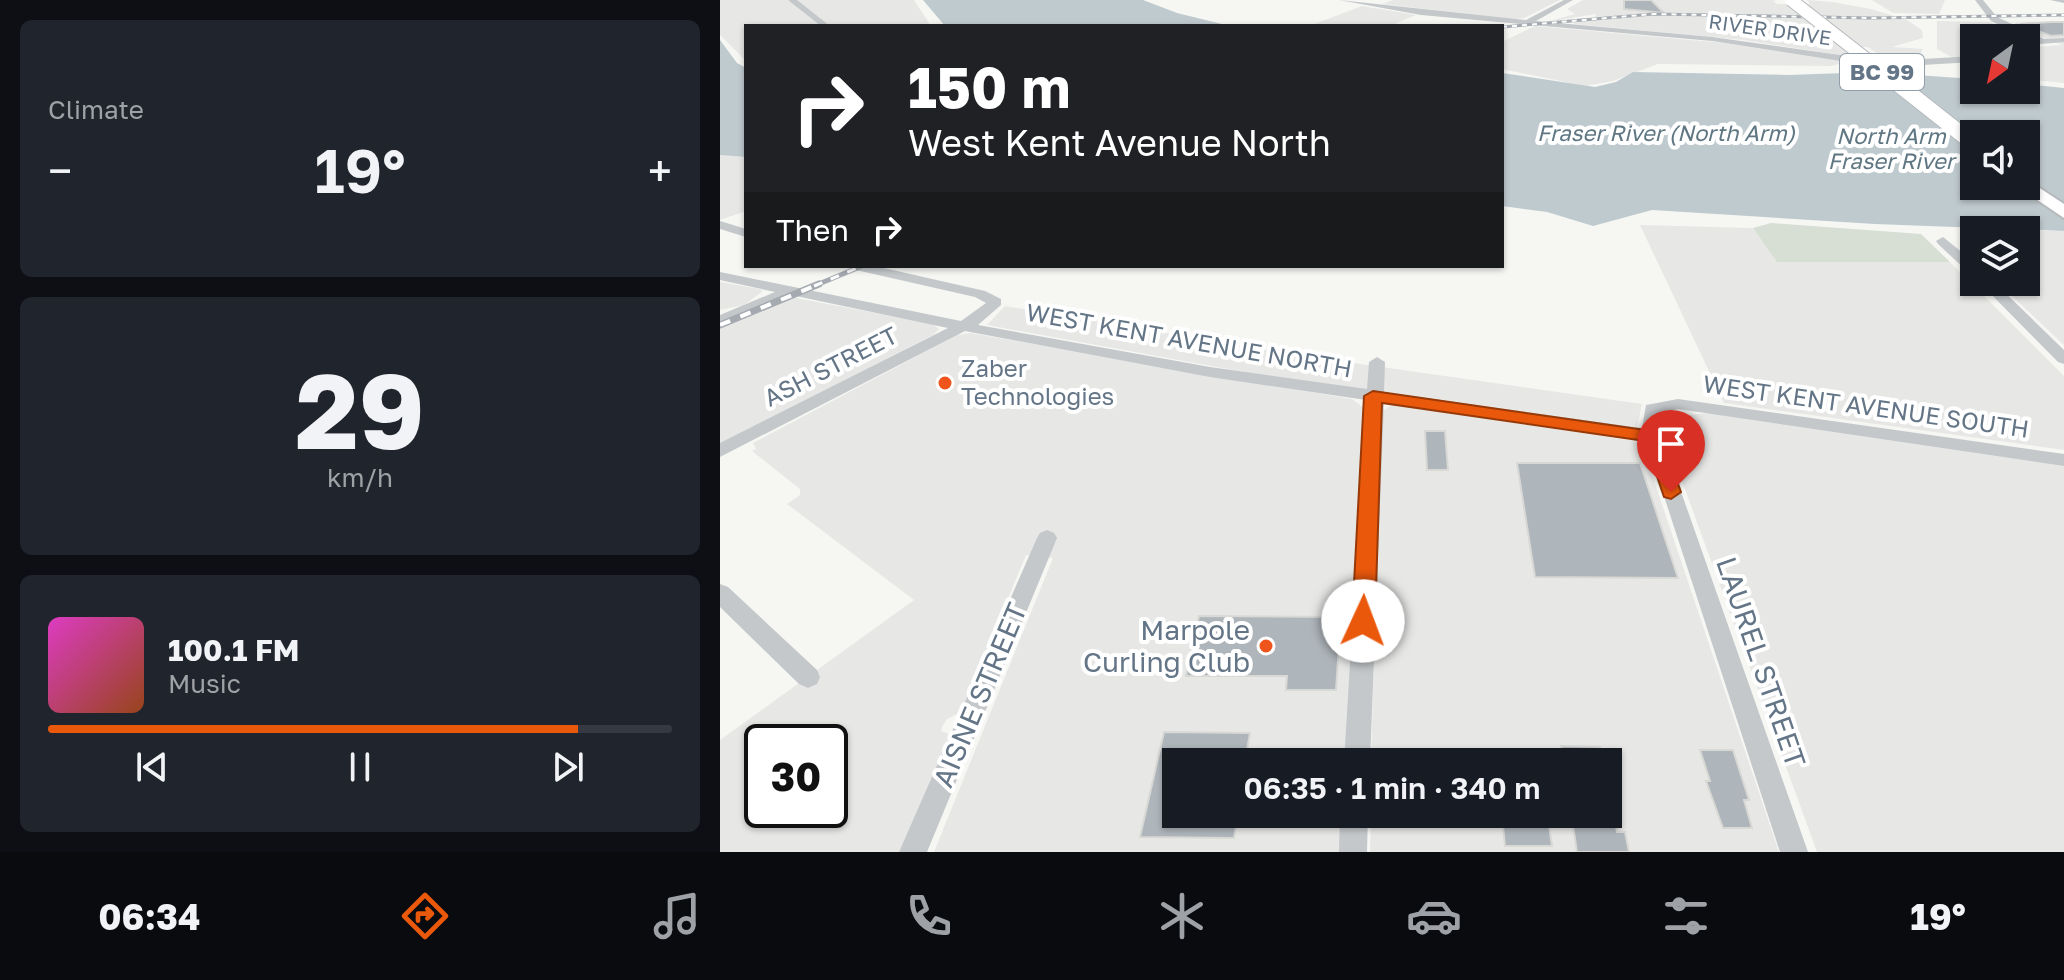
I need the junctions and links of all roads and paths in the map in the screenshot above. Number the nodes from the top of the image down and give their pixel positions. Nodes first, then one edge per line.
1 (792, 0) edge
2 (1343, 0) edge
3 (1569, 0) edge
4 (1794, 0) edge
5 (1979, 0) edge
6 (2054, 0) edge
7 (2064, 1) edge
8 (1528, 22) junction
9 (823, 24) edge
10 (2064, 40) edge
11 (2040, 42) edge
12 (2043, 42) junction
13 (1960, 60) edge
14 (1960, 126) edge
15 (1960, 133) edge
16 (2040, 188) edge
17 (2040, 195) edge
18 (2064, 206) edge
19 (2064, 213) edge
20 (720, 225) edge
21 (744, 232) edge
22 (1943, 241) dead end
23 (1960, 257) edge
24 (865, 268) edge
25 (720, 276) edge
26 (791, 290) junction
27 (2000, 296) edge
28 (720, 321) edge
29 (965, 326) junction
30 (2064, 359) edge
31 (1377, 362) dead end
32 (1373, 396) junction
33 (1653, 436) junction
34 (720, 451) edge
35 (2064, 460) edge
36 (1047, 538) dead end
37 (720, 593) edge
38 (808, 677) dead end
39 (1358, 748) edge
40 (1354, 828) edge
41 (913, 852) edge
42 (1353, 852) edge
43 (1794, 852) edge

1 - 9 street
2 - 8 street, RIVER DRIVE
3 - 8 street
4 - 14 highway, BC 99, bridge
4 - 15 highway, BC 99, bridge
5 - 12 street
6 - 7 street
8 - 13 street, RIVER DRIVE
10 - 12 street
11 - 12 street
16 - 18 highway
17 - 19 highway
20 - 21 street
22 - 23 street
24 - 29 street
25 - 26 street, WEST KENT AVENUE NORTH
26 - 28 street
26 - 29 street, WEST KENT AVENUE NORTH
27 - 30 street
29 - 32 street, WEST KENT AVENUE NORTH
29 - 34 street, ASH STREET
31 - 32 street
32 - 33 street, WEST KENT AVENUE NORTH
32 - 39 street
33 - 35 street, WEST KENT AVENUE SOUTH
33 - 43 street, LAUREL STREET
36 - 41 street, AISNE STREET
37 - 38 street
40 - 42 street

